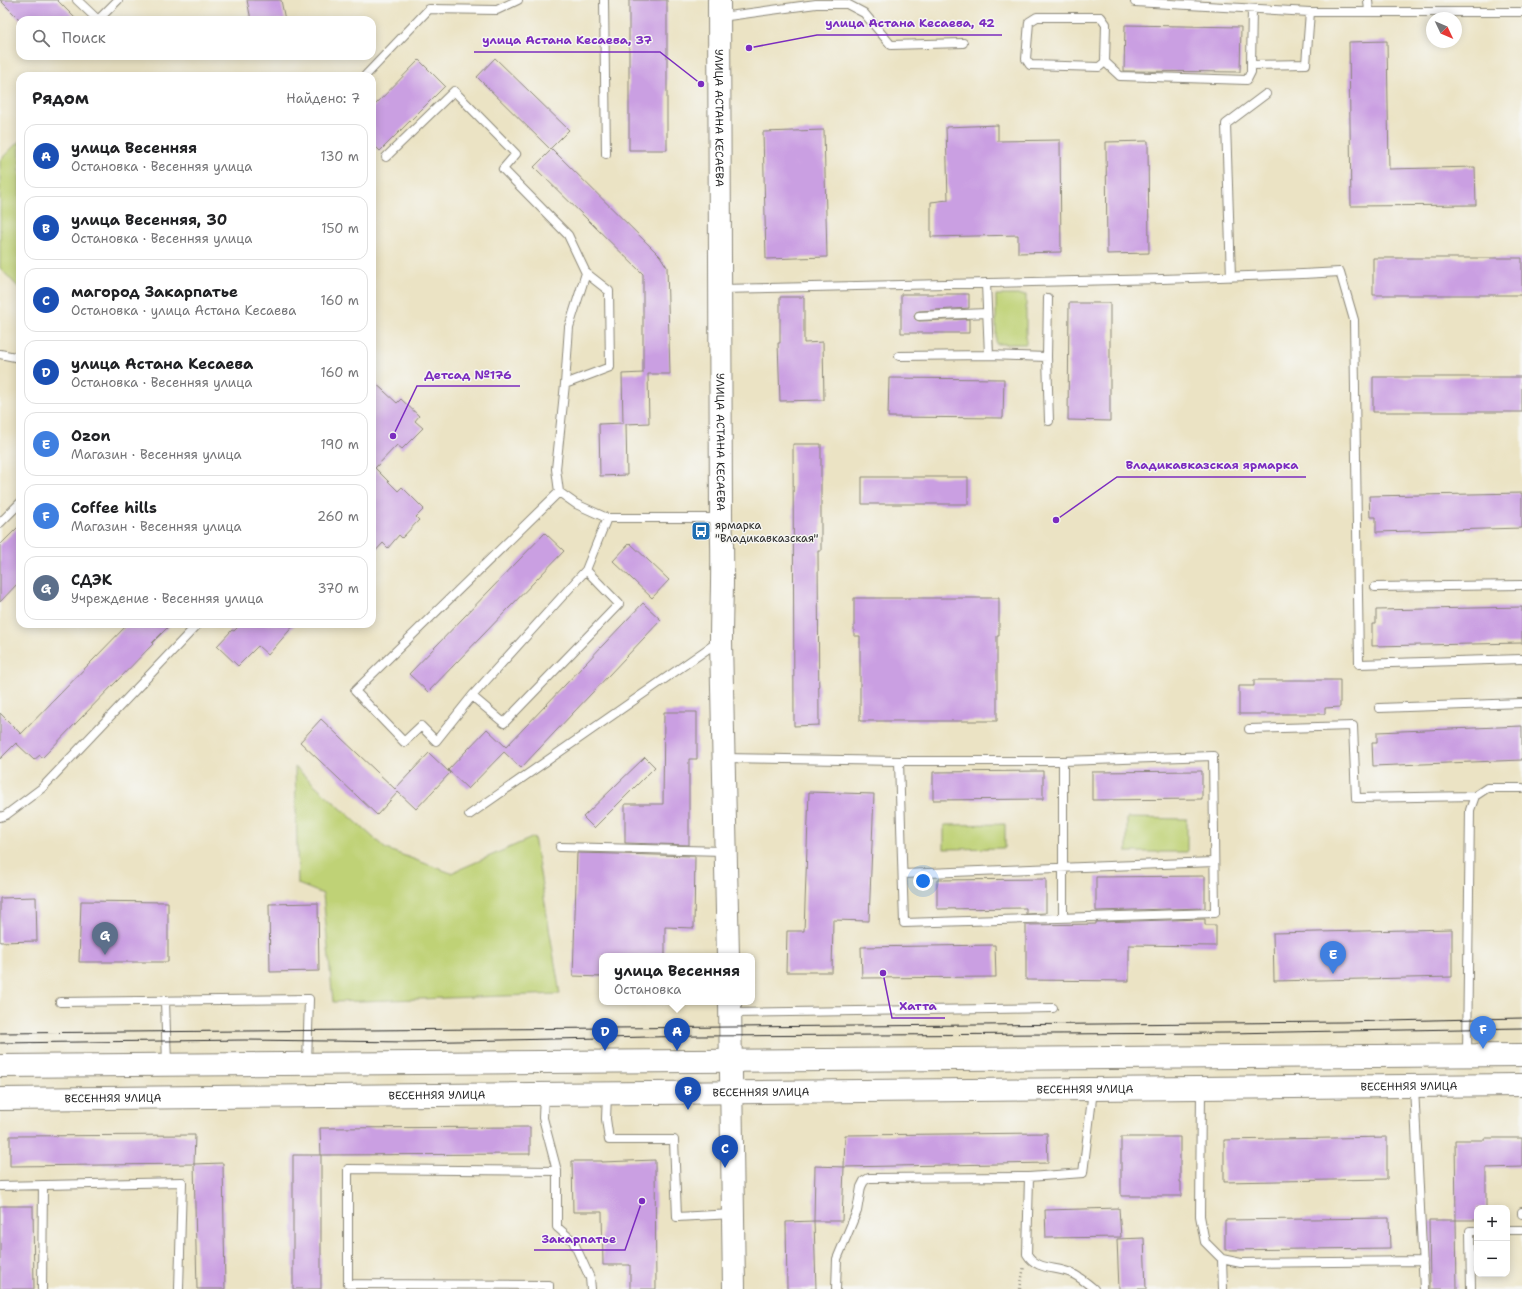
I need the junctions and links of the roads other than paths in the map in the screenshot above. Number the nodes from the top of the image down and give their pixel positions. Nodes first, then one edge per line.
1 (77, 0) edge
2 (118, 0) edge
3 (518, 0) edge
4 (604, 0) edge
5 (1368, 0) edge
6 (1150, 1) edge
7 (1135, 2) dead end
8 (1212, 3) edge
9 (719, 9) edge
10 (1252, 9) junction
11 (1310, 12) junction
12 (1369, 12) junction
13 (1522, 12) edge
14 (94, 16) edge
15 (102, 16) edge
16 (963, 43) dead end
17 (1105, 62) junction
18 (1251, 65) junction
19 (369, 72) edge
20 (1266, 94) dead end
21 (606, 154) dead end
22 (386, 157) dead end
23 (586, 273) junction
24 (1231, 277) junction
25 (986, 283) junction
26 (720, 290) junction
27 (1048, 298) dead end
28 (987, 313) junction
29 (919, 316) dead end
30 (0, 354) edge
31 (989, 355) junction
32 (898, 356) dead end
33 (16, 357) edge
34 (1047, 357) junction
35 (565, 384) junction
36 (1050, 421) dead end
37 (559, 492) junction
38 (16, 507) edge
39 (606, 518) junction
40 (721, 518) junction
41 (0, 523) edge
42 (586, 570) junction
43 (1522, 585) edge
44 (1375, 587) dead end
45 (194, 628) edge
46 (721, 639) junction
47 (1522, 658) edge
48 (472, 696) junction
49 (1522, 703) edge
50 (1378, 708) dead end
51 (1248, 729) dead end
52 (724, 758) junction
53 (1063, 760) junction
54 (899, 761) junction
55 (1522, 788) edge
56 (1475, 796) junction
57 (469, 814) dead end
58 (0, 817) edge
59 (560, 847) dead end
60 (725, 852) junction
61 (1214, 862) junction
62 (1063, 868) junction
63 (903, 874) junction
64 (1063, 918) junction
65 (728, 953) edge
66 (165, 1000) junction
67 (60, 1002) dead end
68 (730, 1007) edge
69 (1053, 1008) dead end
70 (1467, 1055) junction
71 (1522, 1055) edge
72 (731, 1062) junction
73 (307, 1064) junction
74 (167, 1065) junction
75 (0, 1066) edge
76 (1522, 1085) edge
77 (1414, 1086) junction
78 (1201, 1088) junction
79 (1094, 1089) junction
80 (731, 1092) junction
81 (607, 1093) junction
82 (544, 1094) junction
83 (0, 1099) edge
84 (557, 1171) junction
85 (1029, 1177) junction
86 (43, 1185) junction
87 (0, 1186) edge
88 (733, 1214) junction
89 (1510, 1230) edge
90 (1522, 1230) edge
91 (1474, 1231) edge
92 (1222, 1259) junction
93 (1423, 1261) junction
94 (42, 1289) edge
95 (180, 1289) edge
96 (549, 1289) edge
97 (591, 1289) edge
98 (734, 1289) edge
99 (836, 1289) edge
100 (1094, 1289) edge
101 (1223, 1289) edge
102 (1424, 1289) edge
103 (1471, 1289) edge

1 - 14 lane
2 - 15 lane
3 - 19 lane
4 - 21 lane
5 - 12 lane
6 - 7 lane
6 - 8 lane
8 - 10 lane
9 - 16 lane
9 - 26 street, УЛИЦА АСТАНА КЕСАЕВА
10 - 11 lane
10 - 18 lane
11 - 12 lane
11 - 18 lane
12 - 13 lane
17 - 17 lane
17 - 18 lane
20 - 24 lane
22 - 23 lane
23 - 35 lane
23 - 35 lane
24 - 25 lane
24 - 47 lane
25 - 26 lane
25 - 28 lane
26 - 40 street, УЛИЦА АСТАНА КЕСАЕВА
27 - 34 lane
28 - 29 lane
28 - 31 lane
30 - 33 lane
31 - 32 lane
31 - 34 lane
34 - 36 lane
35 - 37 lane
37 - 39 lane
37 - 48 lane
38 - 41 lane
39 - 40 lane
39 - 42 lane
40 - 46 street, УЛИЦА АСТАНА КЕСАЕВА
42 - 48 lane
42 - 48 lane
43 - 44 lane
45 - 58 lane
46 - 52 street, УЛИЦА АСТАНА КЕСАЕВА
46 - 57 lane
49 - 50 lane
51 - 56 lane
52 - 54 lane
52 - 60 street, УЛИЦА АСТАНА КЕСАЕВА
53 - 54 lane
53 - 61 lane
53 - 62 lane
54 - 63 lane
55 - 56 lane
56 - 70 lane
59 - 60 lane
60 - 65 street, УЛИЦА АСТАНА КЕСАЕВА
61 - 62 lane
61 - 64 lane
62 - 63 lane
62 - 64 lane
63 - 64 lane
66 - 67 lane
66 - 73 lane
66 - 74 lane
68 - 69 lane
68 - 72 street
70 - 71 street
70 - 72 street
72 - 73 street
72 - 80 street
73 - 74 street
74 - 75 street
76 - 77 street, ВЕСЕННЯЯ УЛИЦА
77 - 78 street, ВЕСЕННЯЯ УЛИЦА
77 - 93 lane
78 - 79 street, ВЕСЕННЯЯ УЛИЦА
78 - 92 lane
79 - 80 street, ВЕСЕННЯЯ УЛИЦА
79 - 85 lane
80 - 81 street, ВЕСЕННЯЯ УЛИЦА
80 - 88 street
81 - 82 street, ВЕСЕННЯЯ УЛИЦА
81 - 88 lane
82 - 83 street, ВЕСЕННЯЯ УЛИЦА
82 - 84 lane
84 - 96 lane
84 - 97 lane
85 - 99 lane
85 - 100 lane
86 - 87 lane
86 - 94 lane
86 - 95 lane
88 - 98 street
89 - 90 lane
91 - 103 lane
92 - 93 lane
92 - 101 lane
93 - 102 lane

